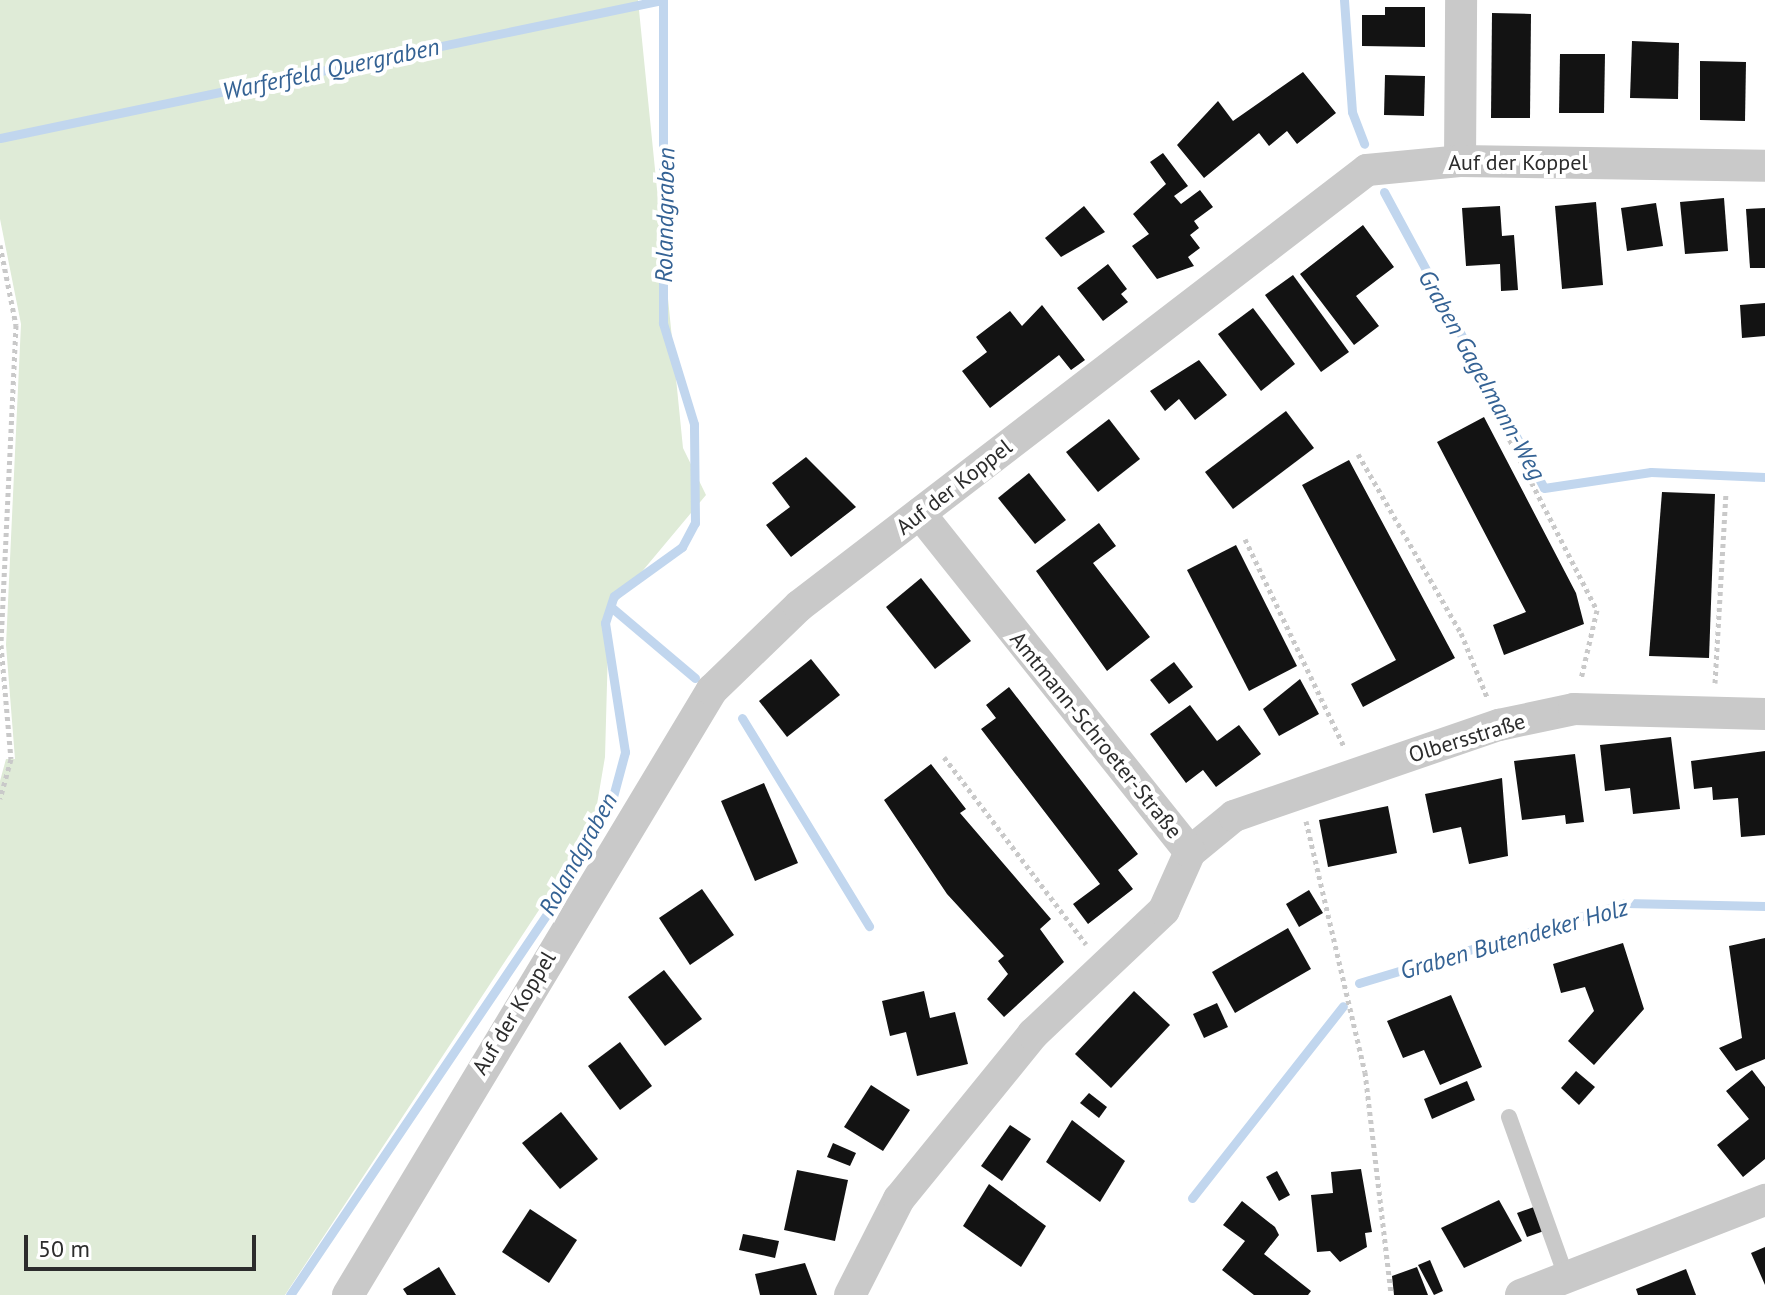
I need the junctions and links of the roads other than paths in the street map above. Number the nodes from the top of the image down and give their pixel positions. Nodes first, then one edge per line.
1 (1461, 0) edge
2 (1460, 161) junction
3 (1765, 166) edge
4 (920, 514) junction
5 (1765, 714) edge
6 (1190, 852) junction
7 (1509, 1117) dead end
8 (1765, 1200) edge
9 (1567, 1279) junction
10 (348, 1295) edge
11 (850, 1295) edge
12 (1521, 1295) edge

1 - 2 street
2 - 3 street, Auf der Koppel
2 - 4 street, Auf der Koppel
4 - 6 street, Amtmann-Schroeter-Straße
4 - 10 street, Auf der Koppel
5 - 6 street, Olbersstraße
6 - 11 street, Amtmann-Schroeter-Straße
7 - 9 lane
8 - 9 street
9 - 12 street

